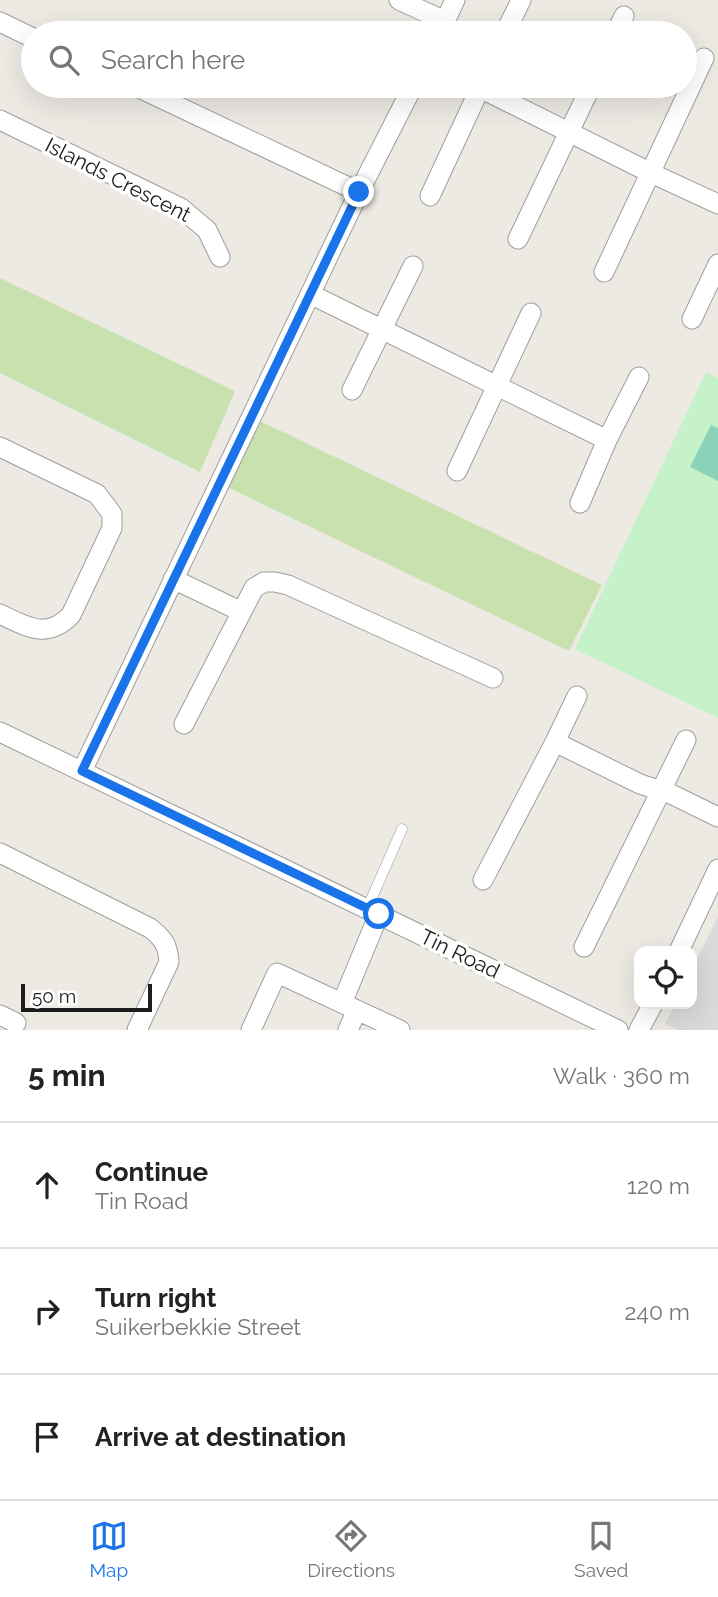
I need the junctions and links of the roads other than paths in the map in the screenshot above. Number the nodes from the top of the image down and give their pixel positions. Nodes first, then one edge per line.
1 (399, 0) edge
2 (455, 0) edge
3 (521, 0) edge
4 (432, 21) edge
5 (445, 21) edge
6 (511, 21) edge
7 (0, 22) edge
8 (21, 32) edge
9 (704, 58) dead end
10 (697, 73) edge
11 (160, 98) edge
12 (407, 98) edge
13 (474, 98) edge
14 (502, 98) edge
15 (585, 98) edge
16 (686, 98) edge
17 (0, 120) edge
18 (569, 133) junction
19 (651, 173) junction
20 (359, 192) junction
21 (430, 196) dead end
22 (718, 204) edge
23 (518, 239) dead end
24 (220, 257) dead end
25 (718, 264) edge
26 (414, 266) dead end
27 (604, 272) dead end
28 (310, 294) junction
29 (531, 313) dead end
30 (692, 319) dead end
31 (382, 328) junction
32 (639, 377) dead end
33 (497, 385) junction
34 (352, 390) dead end
35 (607, 440) junction
36 (0, 447) edge
37 (457, 471) dead end
38 (580, 503) dead end
39 (173, 579) junction
40 (240, 611) junction
41 (0, 614) edge
42 (493, 678) dead end
43 (577, 696) dead end
44 (184, 724) dead end
45 (0, 732) edge
46 (686, 740) dead end
47 (555, 742) junction
48 (82, 771) junction
49 (661, 792) junction
50 (718, 817) edge
51 (402, 829) dead end
52 (0, 853) edge
53 (718, 869) edge
54 (484, 880) dead end
55 (373, 911) junction
56 (680, 946) edge
57 (584, 947) dead end
58 (350, 1006) junction
59 (650, 1009) edge
60 (137, 1030) edge
61 (251, 1030) edge
62 (348, 1030) edge
63 (400, 1030) edge
64 (618, 1030) edge
65 (639, 1030) edge

1 - 4 street
2 - 5 street
3 - 6 street
7 - 8 street
9 - 10 street
11 - 20 street
12 - 20 street
13 - 21 street
14 - 18 street
15 - 18 street
16 - 19 street
17 - 24 street, Islands Crescent
18 - 19 street
18 - 23 street
19 - 22 street
19 - 27 street
20 - 28 street
25 - 30 street
26 - 31 street
28 - 31 street
28 - 39 street
29 - 33 street
31 - 33 street
31 - 34 street
32 - 35 street
33 - 35 street
33 - 37 street
35 - 38 street
36 - 41 street
39 - 40 street
39 - 48 street
40 - 42 street
40 - 44 street
43 - 47 street
45 - 48 street, Tin Road
46 - 49 street
47 - 49 street
47 - 54 street
48 - 55 street, Tin Road
49 - 50 street
49 - 57 street
51 - 55 lane
52 - 60 street
53 - 56 street
55 - 58 street
55 - 64 street, Tin Road
58 - 61 street
58 - 62 street
58 - 63 street
59 - 65 street

